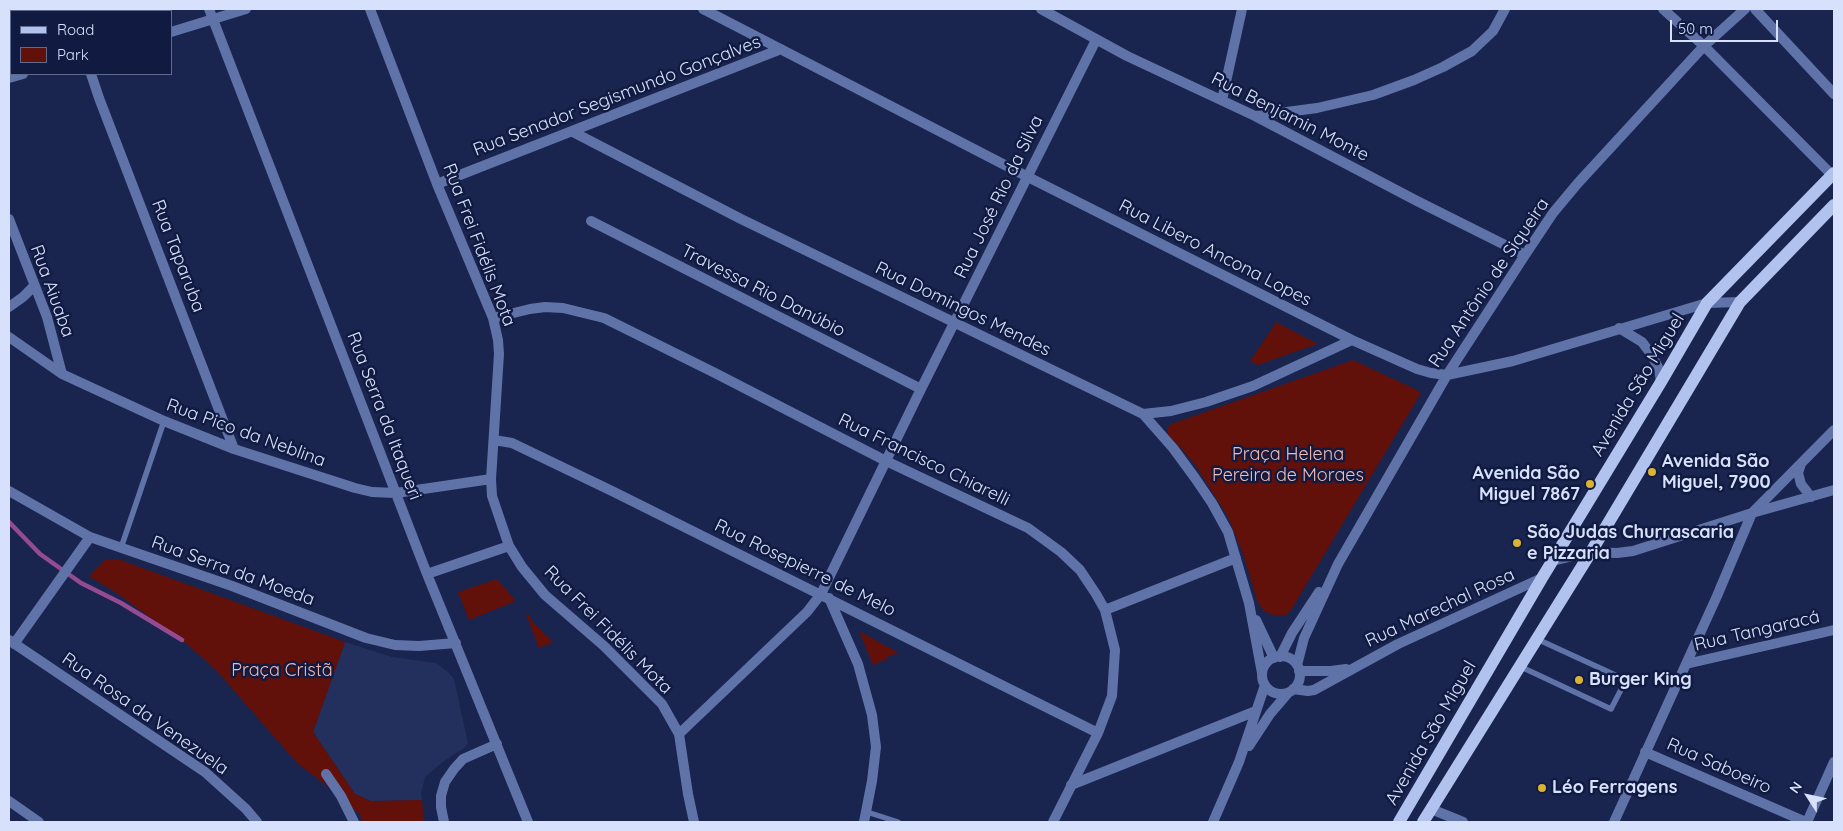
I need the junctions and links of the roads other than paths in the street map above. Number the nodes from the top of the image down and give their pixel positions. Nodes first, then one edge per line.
1 (209, 9) edge
2 (246, 9) edge
3 (370, 9) edge
4 (703, 9) edge
5 (1041, 9) edge
6 (1242, 9) edge
7 (1505, 9) edge
8 (1663, 9) edge
9 (1745, 9) edge
10 (1755, 9) edge
11 (214, 20) junction
12 (172, 32) edge
13 (1096, 40) junction
14 (1704, 46) junction
15 (781, 49) junction
16 (92, 75) edge
17 (1834, 94) edge
18 (1222, 100) junction
19 (1255, 116) junction
20 (573, 132) junction
21 (1833, 174) edge
22 (1028, 177) junction
23 (437, 184) junction
24 (1834, 206) edge
25 (9, 219) edge
26 (591, 221) dead end
27 (1525, 255) junction
28 (34, 286) junction
29 (1740, 302) junction
30 (1706, 303) junction
31 (9, 307) edge
32 (493, 318) junction
33 (954, 324) junction
34 (1619, 328) junction
35 (9, 337) edge
36 (1352, 340) junction
37 (62, 374) junction
38 (1447, 375) junction
39 (1661, 382) junction
40 (921, 390) junction
41 (1142, 414) junction
42 (164, 421) junction
43 (1834, 430) edge
44 (494, 440) junction
45 (234, 450) junction
46 (886, 461) junction
47 (1801, 463) junction
48 (491, 479) junction
49 (1834, 490) edge
50 (9, 491) edge
51 (396, 493) junction
52 (1810, 497) junction
53 (1752, 513) junction
54 (90, 537) junction
55 (509, 546) junction
56 (121, 548) junction
57 (1591, 552) junction
58 (1236, 558) junction
59 (1552, 561) junction
60 (1338, 564) junction
61 (427, 574) junction
62 (1542, 578) junction
63 (825, 596) junction
64 (1249, 603) junction
65 (1105, 610) junction
66 (1834, 630) edge
67 (1537, 639) junction
68 (12, 642) edge
69 (456, 644) junction
70 (1277, 657) junction
71 (1686, 664) junction
72 (1519, 666) junction
73 (1298, 668) junction
74 (1352, 668) junction
75 (1262, 673) junction
76 (1265, 686) junction
77 (1291, 691) junction
78 (1256, 711) junction
79 (679, 734) junction
80 (1098, 734) junction
81 (497, 744) junction
82 (1646, 752) junction
83 (1239, 762) junction
84 (1834, 762) edge
85 (326, 774) dead end
86 (1071, 785) junction
87 (9, 801) edge
88 (1431, 809) junction
89 (865, 817) edge
90 (39, 822) edge
91 (257, 822) edge
92 (354, 822) edge
93 (444, 822) edge
94 (528, 822) edge
95 (694, 822) edge
96 (898, 822) edge
97 (1053, 822) edge
98 (1213, 822) edge
99 (1399, 822) edge
100 (1423, 822) edge
101 (1462, 822) edge
102 (1614, 822) edge
103 (1807, 822) edge

1 - 11 street, Rua Serra da Itaqueri
2 - 11 street
3 - 23 street, Rua Frei Fidélis Mota
4 - 15 street, Rua Libero Ancona Lopes
5 - 13 street, Rua Benjamin Monte
6 - 18 street
7 - 19 street
8 - 14 street
9 - 14 street, Rua Antônio de Siqueira
10 - 17 street
11 - 12 street
11 - 51 street, Rua Serra da Itaqueri
13 - 18 street, Rua Benjamin Monte
13 - 22 street, Rua José Rio da Silva
14 - 21 street
14 - 27 street, Rua Antônio de Siqueira
15 - 20 street, Rua Senador Segismundo Gonçalves
15 - 22 street, Rua Libero Ancona Lopes
16 - 45 street, Rua Taparuba
18 - 19 street, Rua Benjamin Monte
19 - 27 street, Rua Benjamin Monte
20 - 23 street, Rua Senador Segismundo Gonçalves
20 - 33 street, Rua Domingos Mendes
21 - 30 main road, Avenida São Miguel
22 - 33 street, Rua José Rio da Silva
22 - 36 street, Rua Libero Ancona Lopes
23 - 32 street, Rua Frei Fidélis Mota
24 - 29 main road
25 - 28 street, Rua Aiuaba
26 - 40 street, Travessa Rio Danúbio
27 - 38 street, Rua Antônio de Siqueira
28 - 31 street
28 - 37 street, Rua Aiuaba
29 - 30 street, Rua Libero Ancona Lopes
29 - 57 main road
30 - 34 street, Rua Libero Ancona Lopes
30 - 39 main road, Avenida São Miguel
32 - 44 street, Rua Frei Fidélis Mota
32 - 46 street, Rua Francisco Chiarelli
33 - 40 street, Rua José Rio da Silva
33 - 41 street, Rua Domingos Mendes
34 - 38 street, Rua Libero Ancona Lopes
34 - 39 street
35 - 37 street, Rua Pico da Neblina
36 - 38 street, Rua Libero Ancona Lopes
36 - 41 street
37 - 42 street, Rua Pico da Neblina
38 - 60 street, Rua Antônio de Siqueira
39 - 59 main road, Avenida São Miguel
40 - 46 street, Rua José Rio da Silva
41 - 58 street, Rua Domingos Mendes
42 - 45 street, Rua Pico da Neblina
42 - 56 lane
43 - 47 street
44 - 48 street, Rua Frei Fidélis Mota
44 - 63 street, Rua Rosepierre de Melo
45 - 51 street, Rua Pico da Neblina
46 - 63 street, Rua José Rio da Silva
46 - 65 street, Rua Francisco Chiarelli
47 - 52 street
47 - 53 street
48 - 51 street, Rua Pico da Neblina
48 - 55 street, Rua Frei Fidélis Mota
49 - 52 street
50 - 54 street, Rua Serra da Moeda
51 - 61 street, Rua Serra da Itaqueri
52 - 53 street
53 - 57 street
53 - 71 street
54 - 56 street, Rua Serra da Moeda
54 - 68 street
55 - 61 street
55 - 79 street, Rua Frei Fidélis Mota
56 - 69 street, Rua Serra da Moeda
57 - 59 street
57 - 67 main road
58 - 64 street, Rua Domingos Mendes
58 - 65 street
59 - 62 main road, Avenida São Miguel
60 - 70 street, Rua Antônio de Siqueira
60 - 73 street, Rua Antônio de Siqueira
61 - 69 street, Rua Serra da Itaqueri
62 - 74 street, Rua Marechal Rosa
62 - 99 main road, Avenida São Miguel
63 - 79 street, Rua José Rio da Silva
63 - 80 street, Rua Rosepierre de Melo
63 - 89 street
64 - 70 street, Rua Domingos Mendes
64 - 75 street, Rua Domingos Mendes
65 - 80 street, Rua Francisco Chiarelli
66 - 71 street, Rua Tangaracá
67 - 72 main road
67 - 72 lane
68 - 91 street, Rua Rosa da Venezuela
69 - 81 street, Rua Serra da Itaqueri
70 - 73 street
70 - 75 street
71 - 82 street
72 - 88 main road
73 - 74 street, Rua Marechal Rosa
73 - 77 street
74 - 77 street, Rua Marechal Rosa
75 - 76 street
76 - 77 street
76 - 78 street
77 - 83 street
78 - 83 street
78 - 86 street
79 - 95 street, Rua Frei Fidélis Mota
80 - 86 street, Rua Francisco Chiarelli
81 - 93 street
81 - 94 street, Rua Serra da Itaqueri
82 - 102 street
82 - 103 street, Rua Saboeiro
83 - 98 street
84 - 103 street
85 - 92 street
86 - 97 street, Rua Francisco Chiarelli
87 - 90 street
88 - 100 main road
88 - 101 street
89 - 96 lane

